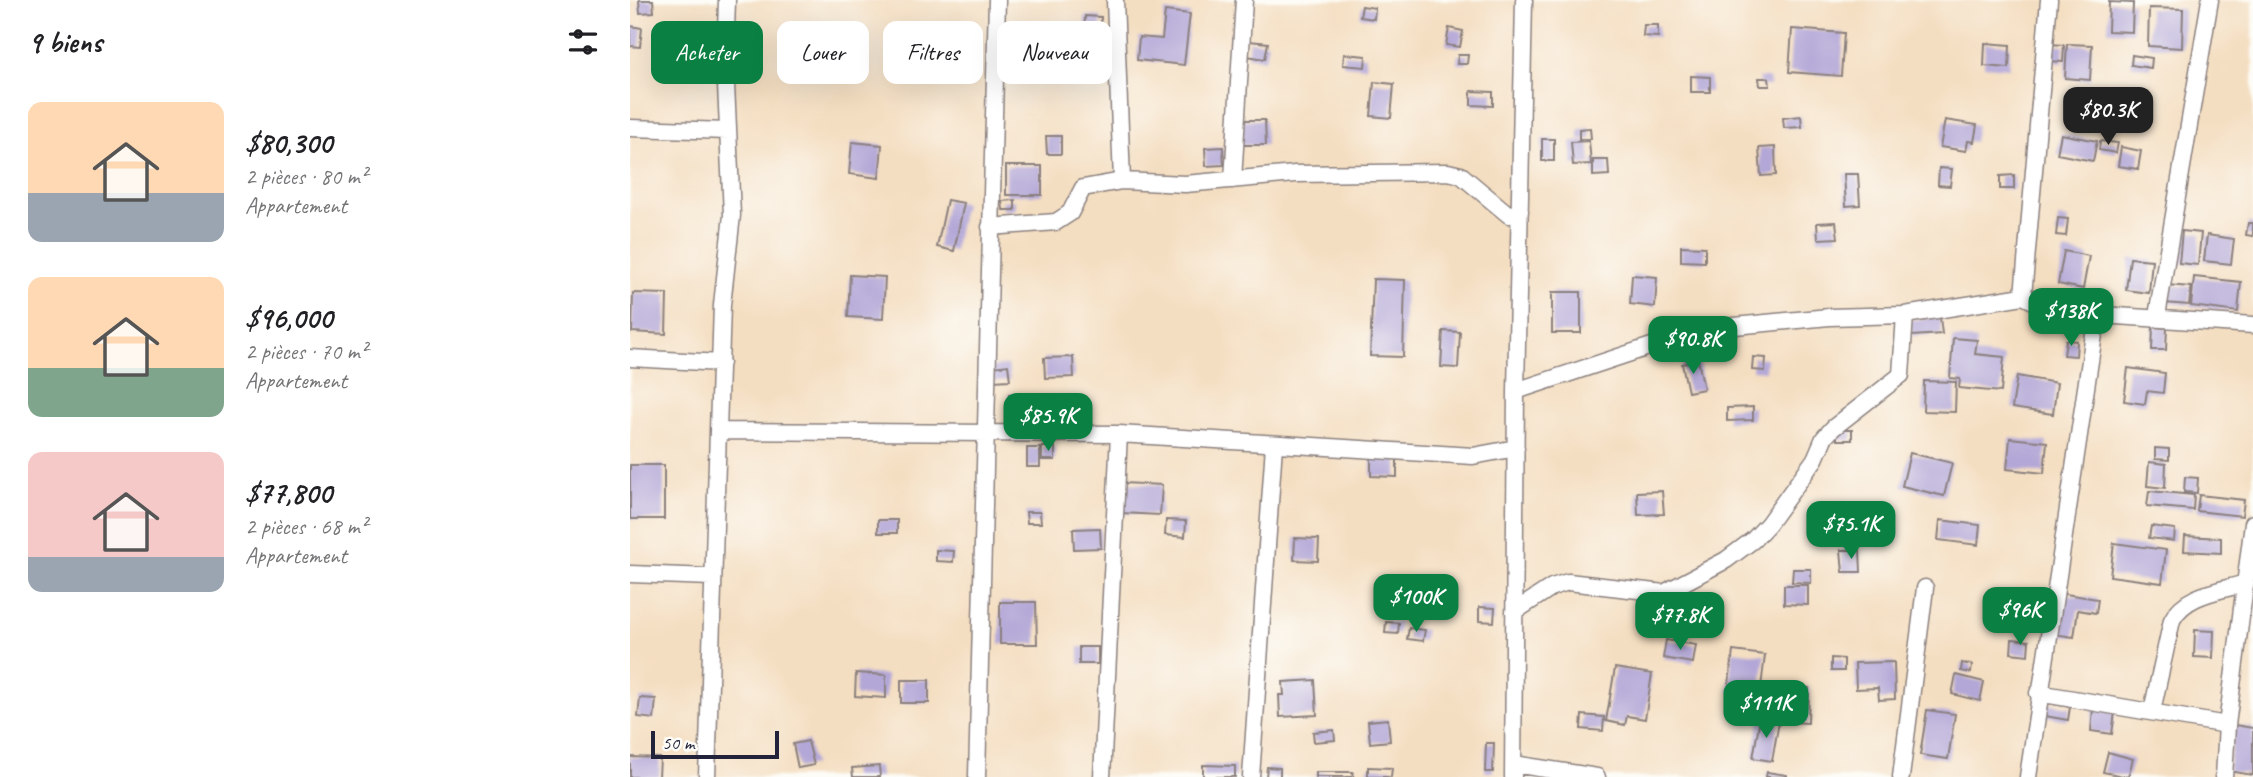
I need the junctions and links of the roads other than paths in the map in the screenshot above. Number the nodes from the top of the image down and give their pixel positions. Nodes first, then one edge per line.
1 (727, 0) edge
2 (997, 0) edge
3 (1115, 0) edge
4 (1244, 0) edge
5 (1524, 0) edge
6 (2049, 0) edge
7 (2210, 0) edge
8 (630, 128) edge
9 (728, 131) junction
10 (1233, 180) junction
11 (1122, 181) junction
12 (1520, 211) junction
13 (990, 227) junction
14 (2023, 296) junction
15 (2098, 314) junction
16 (1905, 315) junction
17 (2157, 316) junction
18 (2253, 325) edge
19 (630, 358) edge
20 (721, 363) junction
21 (1516, 391) junction
22 (720, 431) junction
23 (985, 433) junction
24 (1119, 434) junction
25 (1274, 445) junction
26 (1516, 447) junction
27 (2253, 523) edge
28 (2252, 549) edge
29 (630, 574) edge
30 (712, 577) junction
31 (2246, 583) junction
32 (1925, 588) dead end
33 (1514, 612) junction
34 (2038, 692) junction
35 (2152, 711) junction
36 (2227, 724) junction
37 (1513, 770) edge
38 (707, 777) edge
39 (977, 777) edge
40 (1102, 777) edge
41 (1251, 777) edge
42 (1597, 777) edge
43 (1901, 777) edge
44 (2028, 777) edge
45 (2224, 777) edge

1 - 9 street
2 - 13 street
3 - 11 street
4 - 10 street
5 - 12 street
6 - 14 street
7 - 17 street
8 - 9 street
9 - 20 street
10 - 11 street
10 - 12 street
11 - 13 street
12 - 21 street
13 - 23 street
14 - 15 street
14 - 16 street
15 - 17 street
15 - 34 street
16 - 21 street
16 - 33 street
17 - 18 street
19 - 20 street
20 - 22 street
21 - 26 street
22 - 23 street
22 - 30 street
23 - 24 street
23 - 39 street
24 - 25 street
24 - 40 street
25 - 26 street
25 - 41 street
26 - 33 street
27 - 28 street
28 - 31 street
29 - 30 street
30 - 38 street
31 - 35 street
31 - 36 street
32 - 43 street
33 - 37 street
34 - 35 street
34 - 44 street
35 - 36 street
36 - 45 street
37 - 42 street

